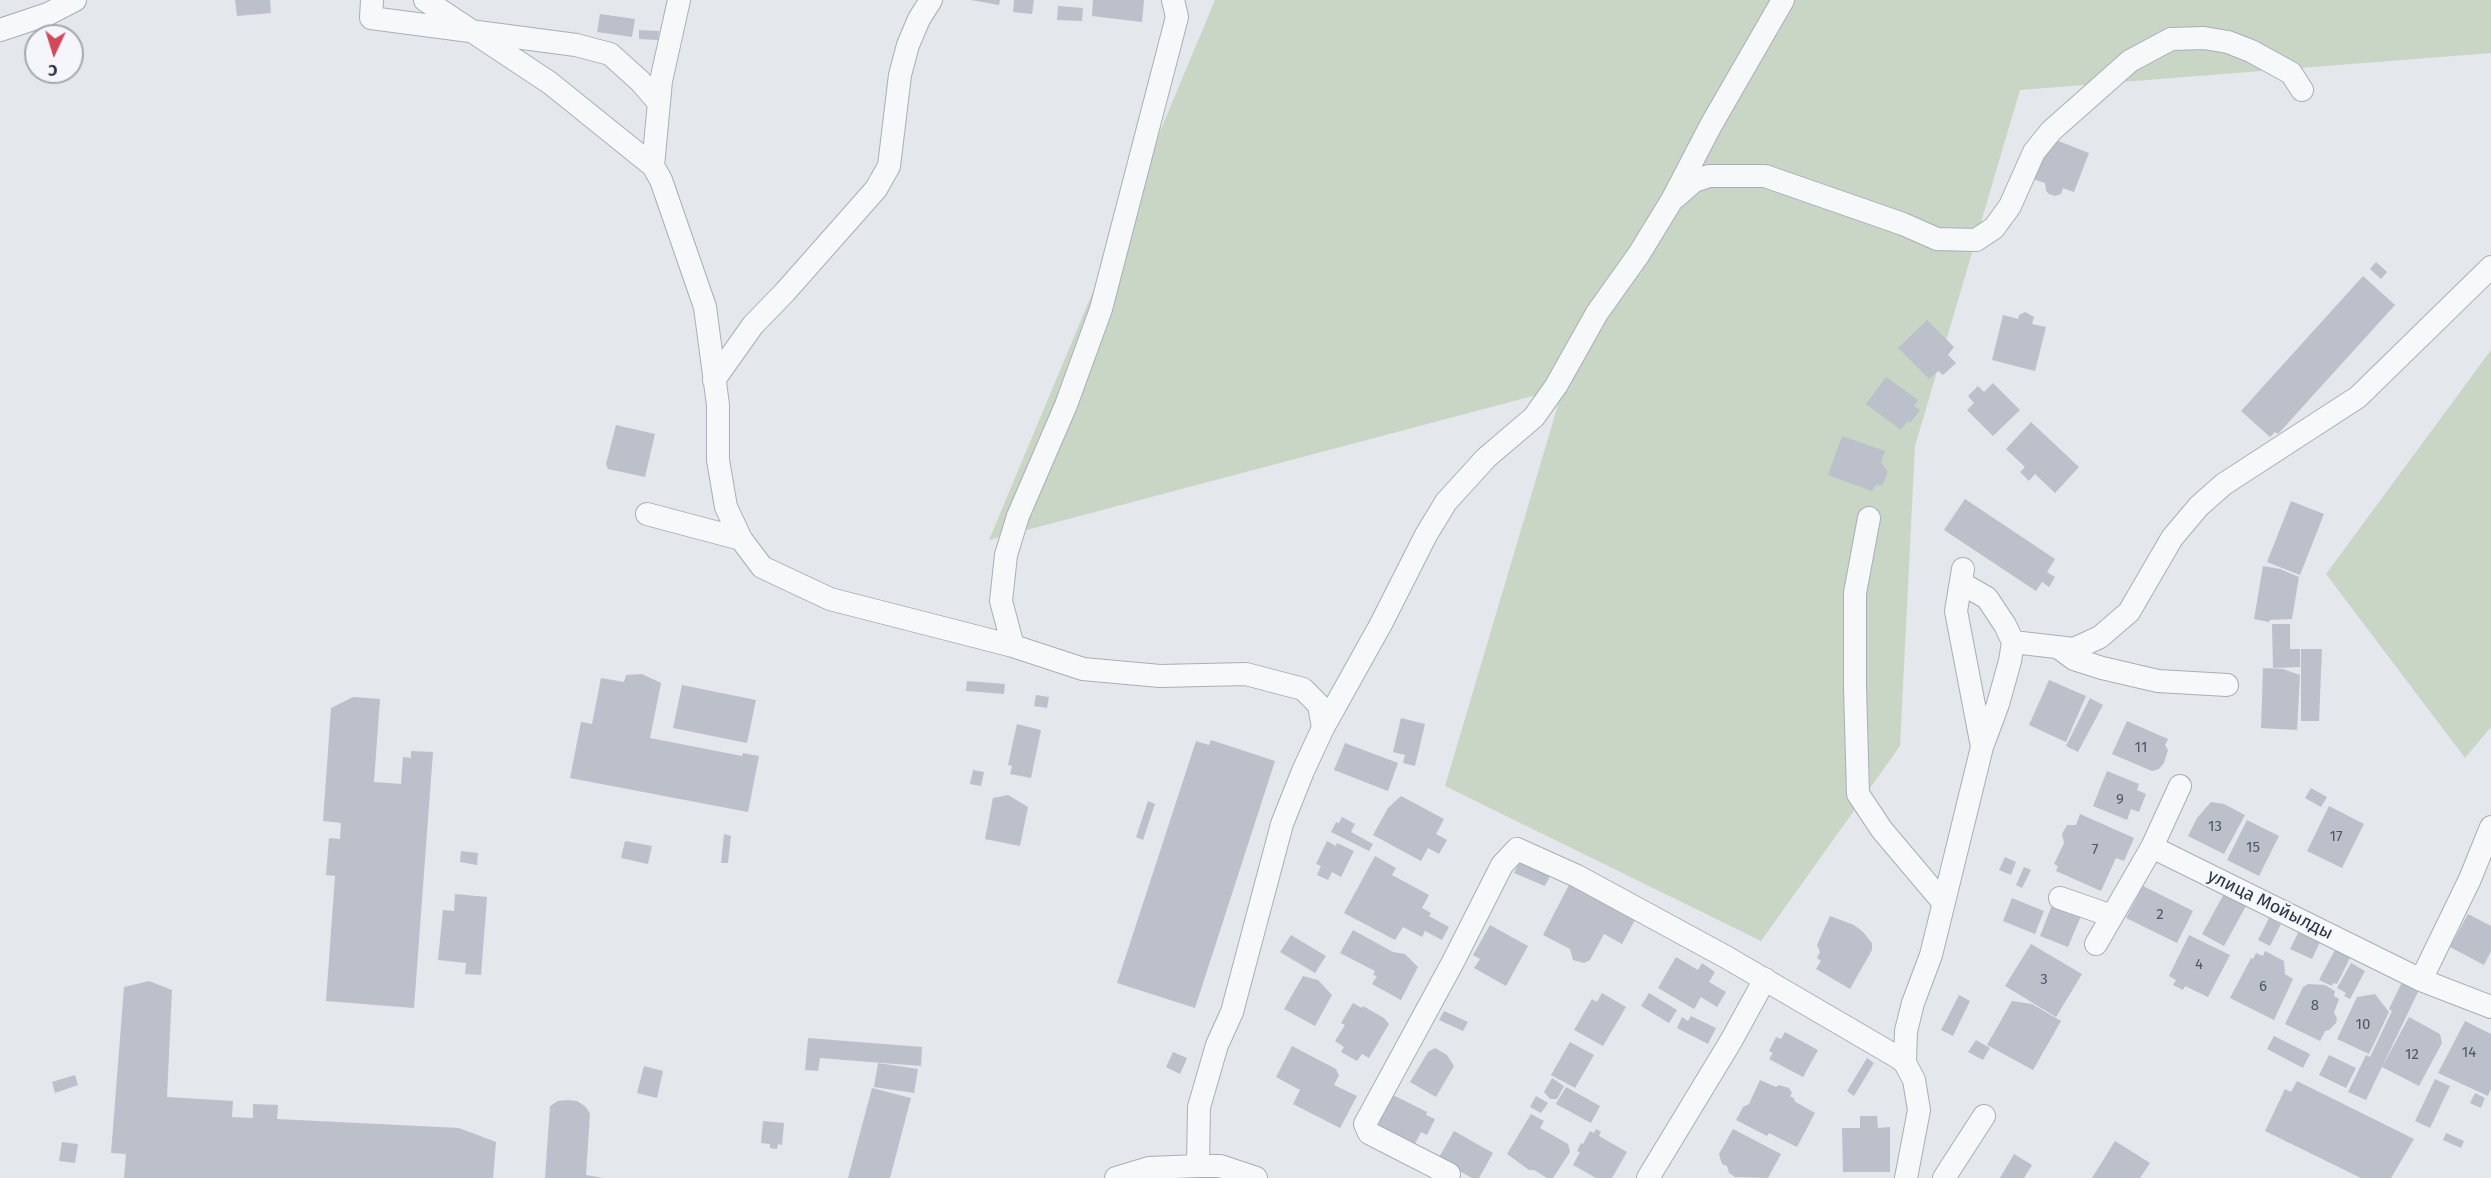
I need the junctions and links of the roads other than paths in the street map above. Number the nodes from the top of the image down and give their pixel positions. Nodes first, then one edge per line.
1 (75, 0) edge
2 (372, 0) edge
3 (425, 0) edge
4 (679, 0) edge
5 (931, 0) edge
6 (1173, 0) edge
7 (1783, 0) edge
8 (453, 9) edge
9 (0, 30) edge
10 (474, 32) junction
11 (2302, 90) dead end
12 (659, 103) junction
13 (653, 166) junction
14 (1672, 200) junction
15 (2491, 267) edge
16 (714, 380) junction
17 (647, 514) dead end
18 (1869, 518) dead end
19 (741, 538) junction
20 (2013, 642) junction
21 (1013, 646) junction
22 (2059, 648) junction
23 (2228, 685) dead end
24 (1323, 728) junction
25 (1982, 747) junction
26 (2180, 786) dead end
27 (2491, 827) edge
28 (2152, 847) junction
29 (2060, 898) dead end
30 (1942, 902) junction
31 (2112, 916) junction
32 (2096, 944) dead end
33 (1765, 979) junction
34 (2421, 980) junction
35 (2491, 1007) edge
36 (1905, 1063) junction
37 (1984, 1116) dead end
38 (1198, 1166) junction
39 (1449, 1174) dead end
40 (1116, 1178) edge
41 (1256, 1178) edge
42 (1648, 1178) edge
43 (1906, 1178) edge
44 (1944, 1178) edge

1 - 9 street
2 - 10 street
3 - 8 street
4 - 12 street
5 - 16 street
6 - 21 street
7 - 14 street
8 - 10 street
10 - 12 street
10 - 13 street
11 - 14 street
12 - 13 street
13 - 16 street
14 - 24 street
15 - 22 street
16 - 19 street
17 - 19 street
18 - 30 street
19 - 21 street
20 - 22 street
20 - 25 street
20 - 25 street
21 - 24 street
22 - 23 street
24 - 38 street
25 - 30 street
26 - 28 street
27 - 34 street
28 - 31 street
28 - 34 street, улица Мойылды
29 - 31 street
30 - 36 street
31 - 32 street
33 - 36 street
33 - 39 street
33 - 42 street
34 - 35 street, улица Мойылды
36 - 43 street
37 - 44 street
38 - 40 street
38 - 41 street

